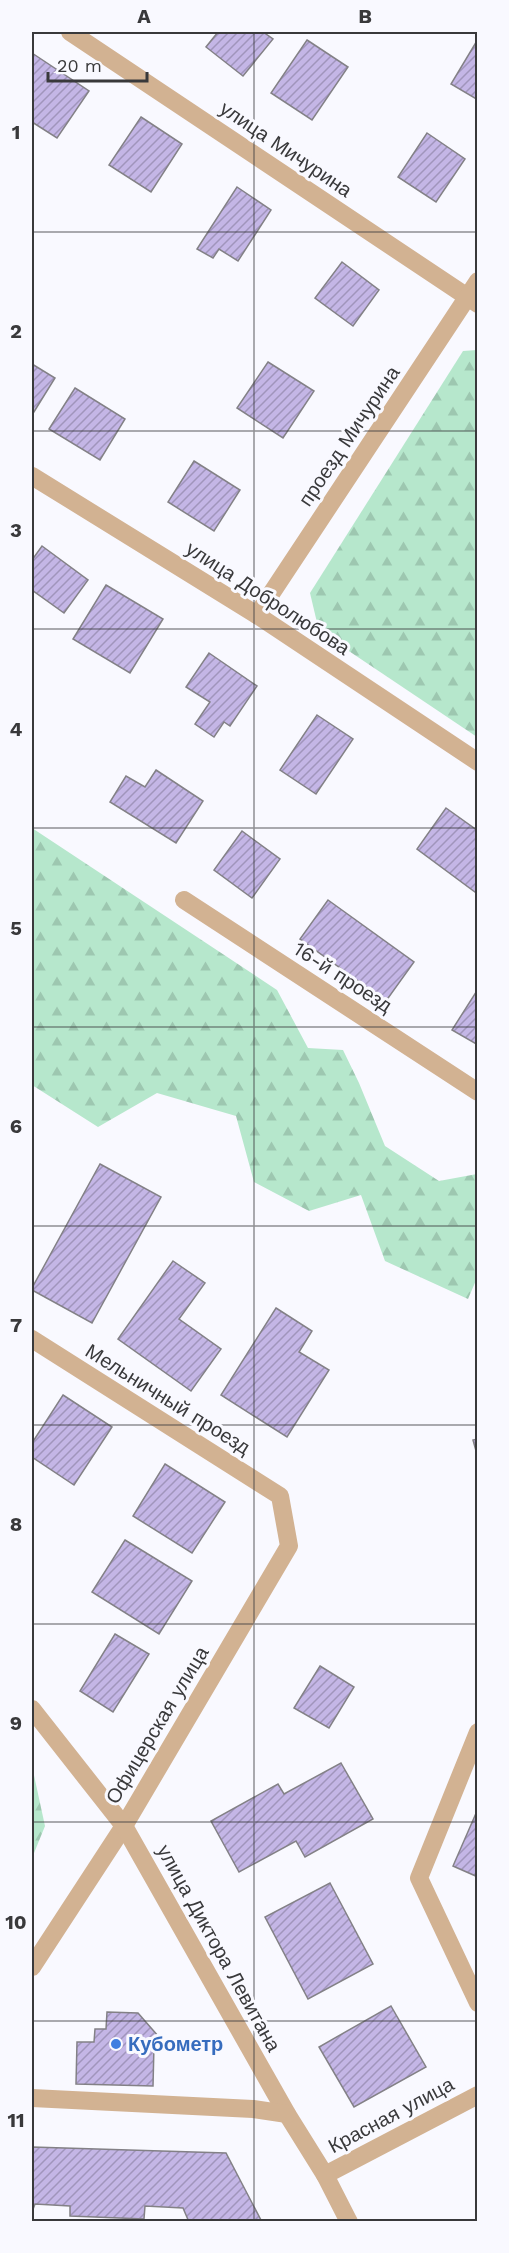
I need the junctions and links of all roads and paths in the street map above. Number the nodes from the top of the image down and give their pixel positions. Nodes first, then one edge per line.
1 (70, 32) edge
2 (477, 281) edge
3 (473, 301) edge
4 (32, 476) edge
5 (257, 615) junction
6 (477, 762) edge
7 (184, 900) dead end
8 (477, 1092) edge
9 (32, 1339) edge
10 (280, 1496) joint
11 (32, 1709) edge
12 (477, 1732) edge
13 (124, 1826) junction
14 (32, 1967) edge
15 (477, 2003) edge
16 (477, 2095) edge
17 (32, 2098) edge
18 (287, 2114) junction
19 (325, 2175) junction
20 (349, 2222) edge

1 - 3 street, улица Мичурина
2 - 3 street, проезд Мичурина
3 - 5 street, проезд Мичурина
4 - 5 street, улица Добролюбова
5 - 6 street, улица Добролюбова
7 - 8 street, 16-й проезд
9 - 10 street, Мельничный проезд
10 - 13 street, Офицерская улица
11 - 13 street, улица Диктора Левитана
12 - 15 street
13 - 14 street, Офицерская улица
13 - 18 street, улица Диктора Левитана
16 - 19 street, Красная улица
17 - 18 street
18 - 19 street, улица Диктора Левитана
19 - 20 street, улица Диктора Левитана

